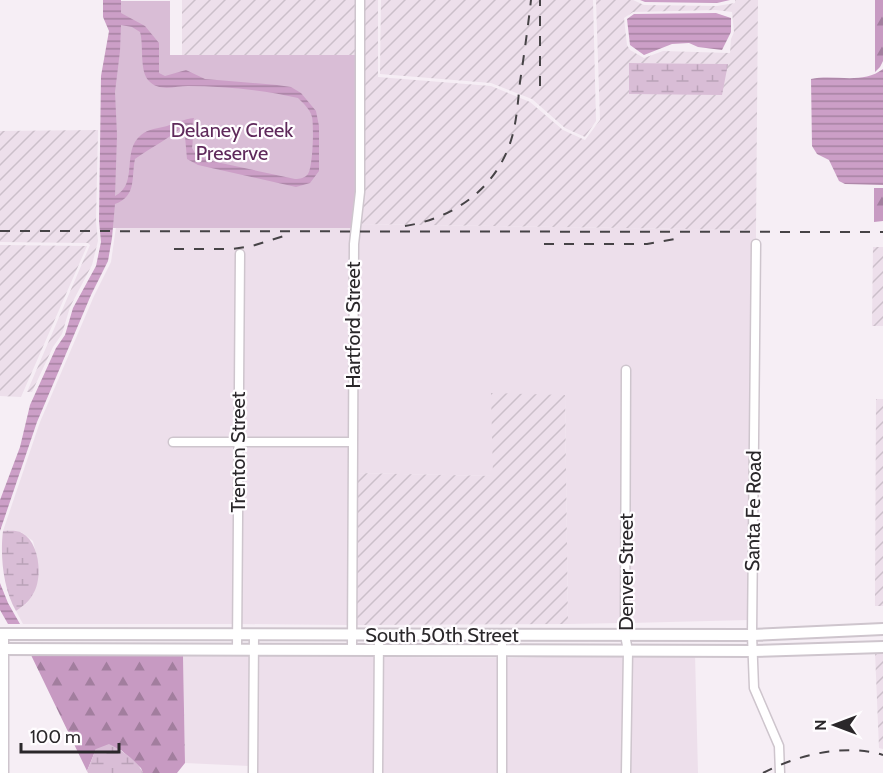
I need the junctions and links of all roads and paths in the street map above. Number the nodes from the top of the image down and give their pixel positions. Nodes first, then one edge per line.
1 (360, 0) edge
2 (756, 244) dead end
3 (240, 254) dead end
4 (626, 370) dead end
5 (173, 441) dead end
6 (238, 442) junction
7 (352, 442) junction
8 (883, 629) edge
9 (2, 634) edge
10 (129, 634) junction
11 (237, 634) junction
12 (254, 634) junction
13 (353, 634) junction
14 (379, 634) junction
15 (502, 635) junction
16 (625, 635) junction
17 (752, 635) junction
18 (883, 647) edge
19 (2, 649) edge
20 (129, 649) junction
21 (237, 650) junction
22 (254, 650) junction
23 (352, 650) junction
24 (379, 650) junction
25 (502, 651) junction
26 (628, 651) junction
27 (753, 651) junction
28 (2, 721) edge
29 (4, 773) edge
30 (253, 773) edge
31 (378, 773) edge
32 (502, 773) edge
33 (626, 773) edge
34 (780, 773) edge

1 - 7 street, Hartford Street
2 - 17 street, Santa Fe Road
3 - 6 street, Trenton Street
4 - 16 street, Denver Street
5 - 6 street
6 - 7 street
6 - 11 street, Trenton Street
7 - 13 street, Hartford Street
8 - 17 main road, South 50th Street
9 - 10 main road, South 50th Street
9 - 19 street
10 - 11 main road, South 50th Street
10 - 20 street
11 - 12 main road, South 50th Street
11 - 21 street, Trenton Street
12 - 13 main road, South 50th Street
12 - 22 street
13 - 14 main road, South 50th Street
13 - 23 street, Hartford Street
14 - 15 main road, South 50th Street
14 - 24 street
15 - 16 main road, South 50th Street
15 - 25 street
16 - 17 main road, South 50th Street
16 - 26 street, Denver Street
17 - 27 street, Santa Fe Road
18 - 27 main road, South 50th Street
19 - 20 main road, South 50th Street
19 - 28 street
20 - 21 main road, South 50th Street
21 - 22 main road, South 50th Street
22 - 23 main road, South 50th Street
22 - 30 street
23 - 24 main road, South 50th Street
24 - 25 main road, South 50th Street
24 - 31 street
25 - 26 main road, South 50th Street
25 - 32 street
26 - 27 main road, South 50th Street
26 - 33 street, Denver Street
27 - 34 street, Santa Fe Road
28 - 29 street

